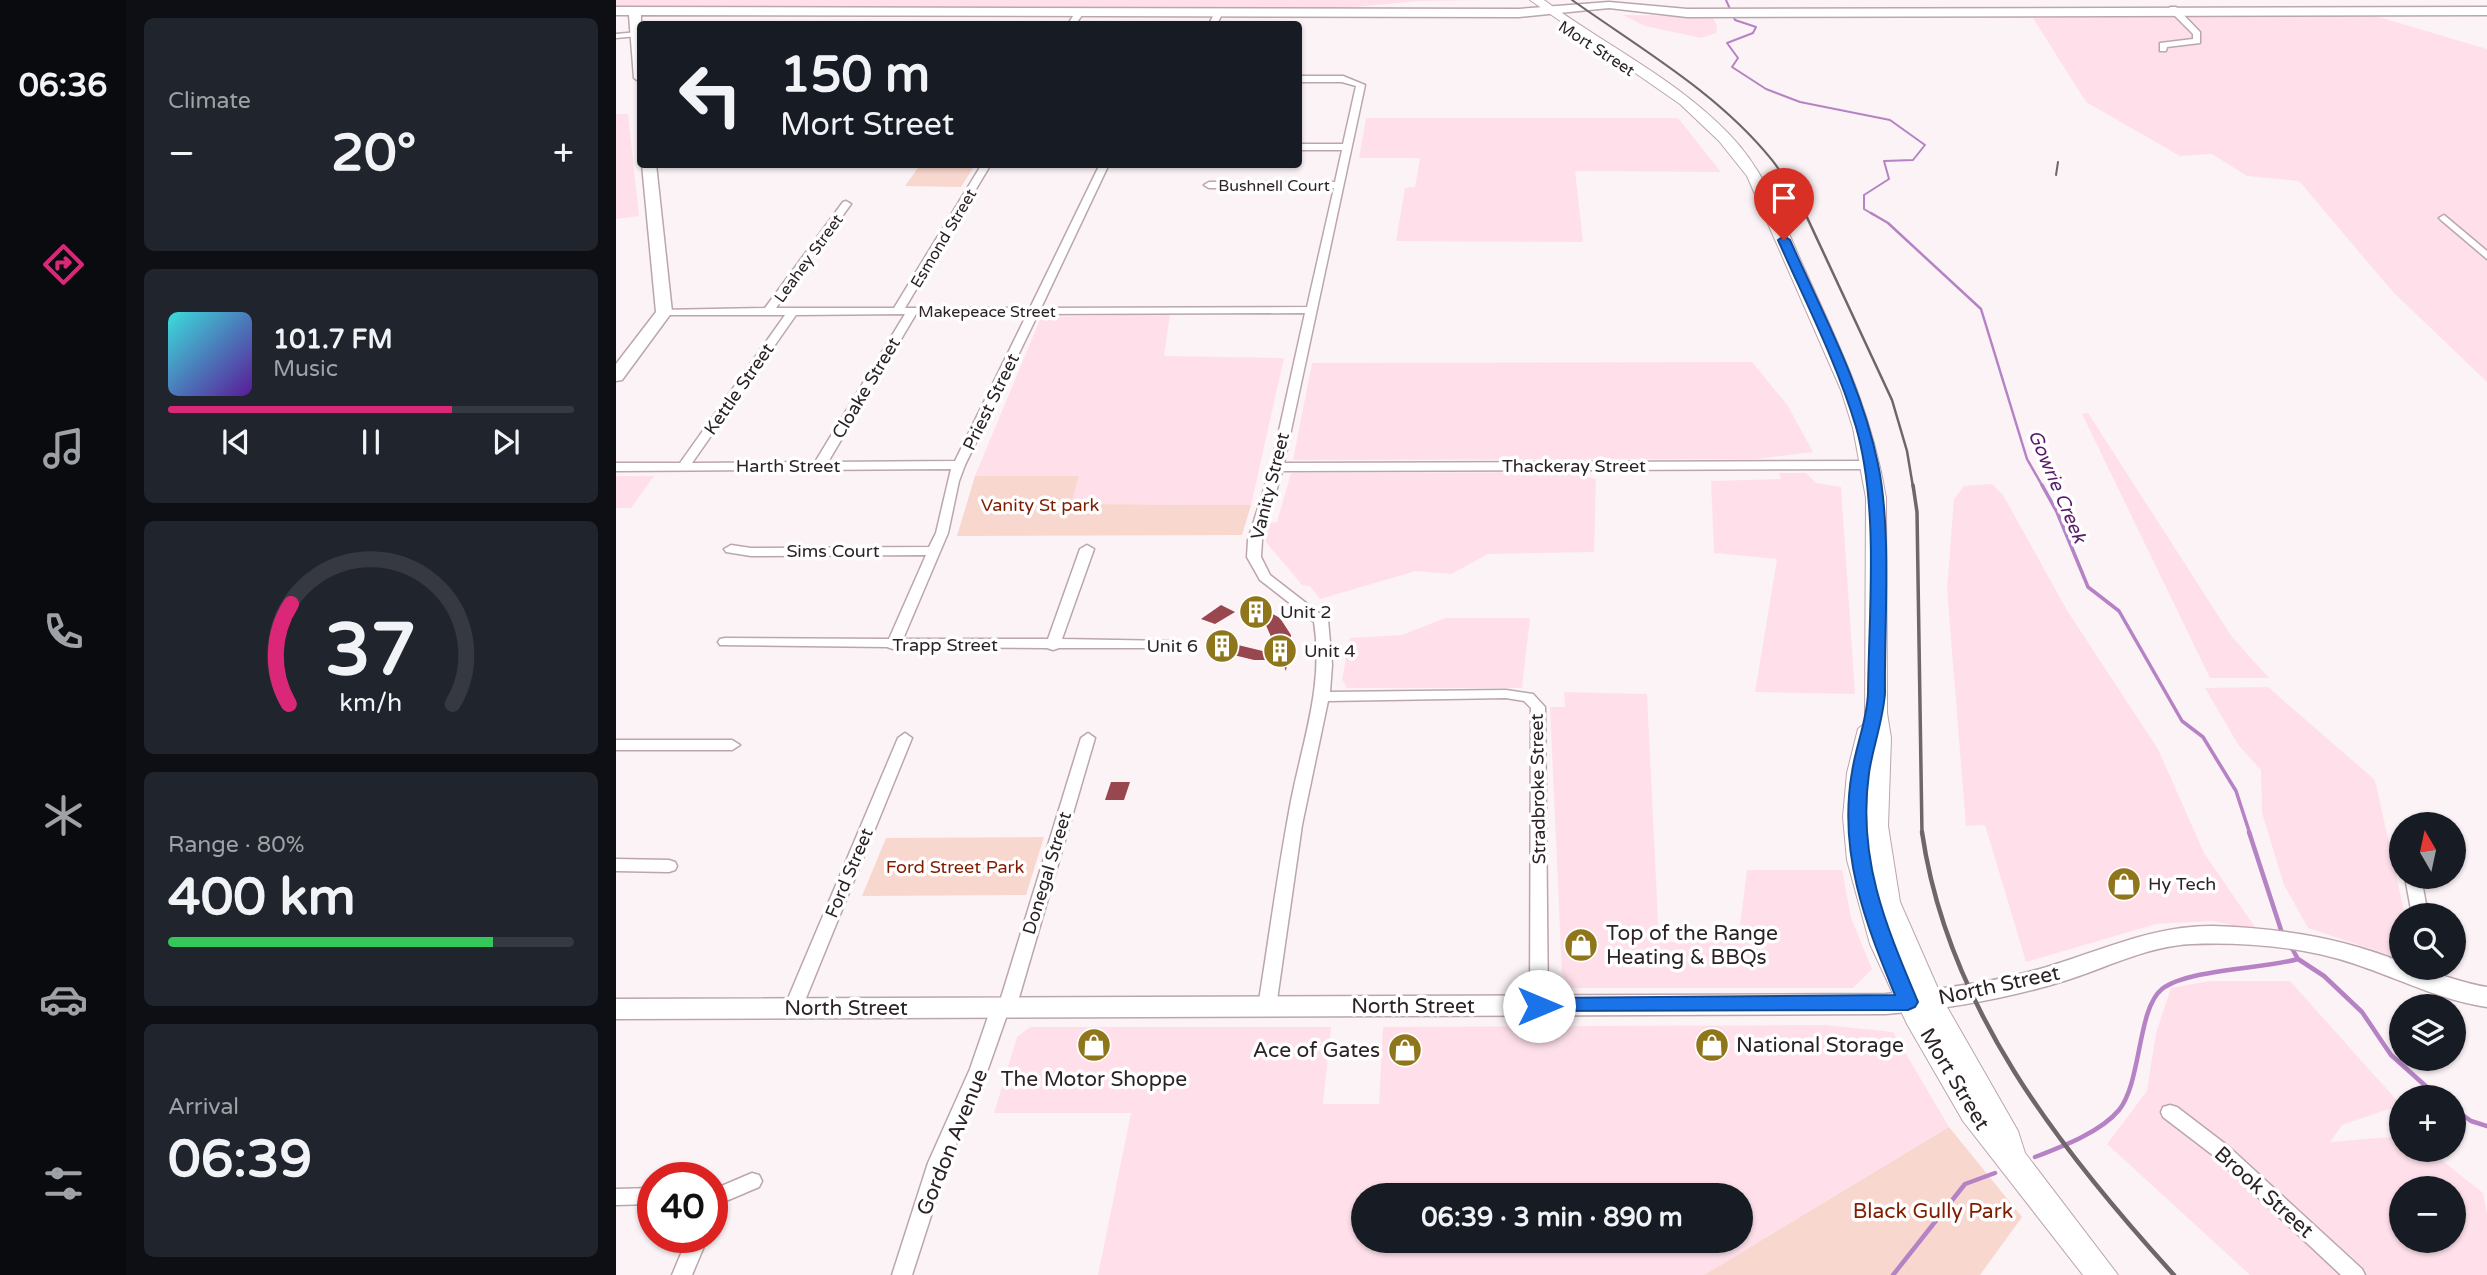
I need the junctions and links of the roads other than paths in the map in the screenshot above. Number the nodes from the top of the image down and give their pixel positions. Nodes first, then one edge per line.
1 (1524, 0) edge
2 (1542, 8) edge
3 (616, 11) edge
4 (638, 11) junction
5 (2487, 11) edge
6 (1080, 12) junction
7 (1219, 12) junction
8 (2177, 14) junction
9 (1074, 21) edge
10 (1214, 21) edge
11 (635, 34) junction
12 (616, 36) edge
13 (637, 42) edge
14 (2163, 49) dead end
15 (1302, 79) edge
16 (1672, 94) joint
17 (1302, 147) edge
18 (1346, 147) junction
19 (649, 168) edge
20 (985, 168) edge
21 (1103, 168) edge
22 (1209, 185) dead end
23 (1339, 185) junction
24 (846, 204) dead end
25 (2444, 218) dead end
26 (2487, 256) edge
27 (1311, 310) junction
28 (769, 311) junction
29 (793, 311) junction
30 (898, 311) junction
31 (913, 311) junction
32 (1035, 311) junction
33 (664, 312) junction
34 (616, 376) edge
35 (960, 465) junction
36 (1871, 465) junction
37 (684, 466) junction
38 (819, 466) junction
39 (616, 467) edge
40 (1277, 467) junction
41 (731, 549) dead end
42 (1087, 549) dead end
43 (935, 551) junction
44 (725, 642) dead end
45 (892, 645) junction
46 (1166, 645) dead end
47 (1053, 646) junction
48 (1324, 696) junction
49 (1875, 713) joint
50 (905, 738) dead end
51 (1088, 738) dead end
52 (616, 745) edge
53 (732, 745) dead end
54 (616, 865) edge
55 (669, 866) dead end
56 (2389, 965) edge
57 (2438, 980) edge
58 (2487, 997) edge
59 (1919, 1001) junction
60 (1539, 1006) junction
61 (1267, 1007) junction
62 (793, 1008) junction
63 (1004, 1008) junction
64 (616, 1009) edge
65 (2170, 1112) dead end
66 (2011, 1157) joint
67 (752, 1181) dead end
68 (728, 1192) edge
69 (637, 1196) edge
70 (616, 1197) edge
71 (691, 1253) edge
72 (682, 1275) edge
73 (902, 1275) edge
74 (2102, 1275) edge
75 (2355, 1275) edge

1 - 2 main road, Mort Street
2 - 7 street
2 - 8 street
2 - 16 main road, Mort Street
3 - 4 street
4 - 6 street
4 - 11 street
5 - 8 street
6 - 7 street
6 - 9 street
7 - 10 street
8 - 14 street
11 - 12 street
11 - 13 street
15 - 18 street, Vanity Street
16 - 36 main road, Mort Street
17 - 18 street
18 - 23 street, Vanity Street
19 - 33 street
20 - 30 street, Esmond Street
21 - 32 street, Priest Street
22 - 23 street, Bushnell Court
23 - 27 street, Vanity Street
24 - 28 street, Leahey Street
25 - 26 street
27 - 32 street, Makepeace Street
27 - 40 street, Vanity Street
28 - 29 street, Makepeace Street
28 - 33 street, Makepeace Street
29 - 30 street, Makepeace Street
29 - 37 street, Kettle Street
30 - 31 street, Makepeace Street
31 - 32 street, Makepeace Street
31 - 38 street, Cloake Street
32 - 35 street, Priest Street
33 - 34 street
35 - 38 street, Harth Street
35 - 43 street, Priest Street
36 - 40 street, Thackeray Street
36 - 49 main road, Mort Street
37 - 38 street, Harth Street
37 - 39 street, Harth Street
40 - 48 street, Vanity Street
41 - 43 street, Sims Court
42 - 47 street
43 - 45 street, Priest Street
44 - 45 street, Trapp Street
45 - 47 street, Trapp Street
46 - 47 street, Trapp Street
48 - 60 street, Stradbroke Street
48 - 61 street, Vanity Street
49 - 59 main road, Mort Street
50 - 62 street, Ford Street
51 - 63 street, Donegal Street
52 - 53 street
54 - 55 street
56 - 59 street, North Street
57 - 58 street, North Street
59 - 60 street, North Street
59 - 66 main road, Mort Street
60 - 61 street, North Street
61 - 63 street, North Street
62 - 63 street, North Street
62 - 64 street, North Street
63 - 73 street, Gordon Avenue
65 - 75 street, Brook Street
66 - 74 main road, Mort Street
67 - 68 street
69 - 70 street
71 - 72 street

